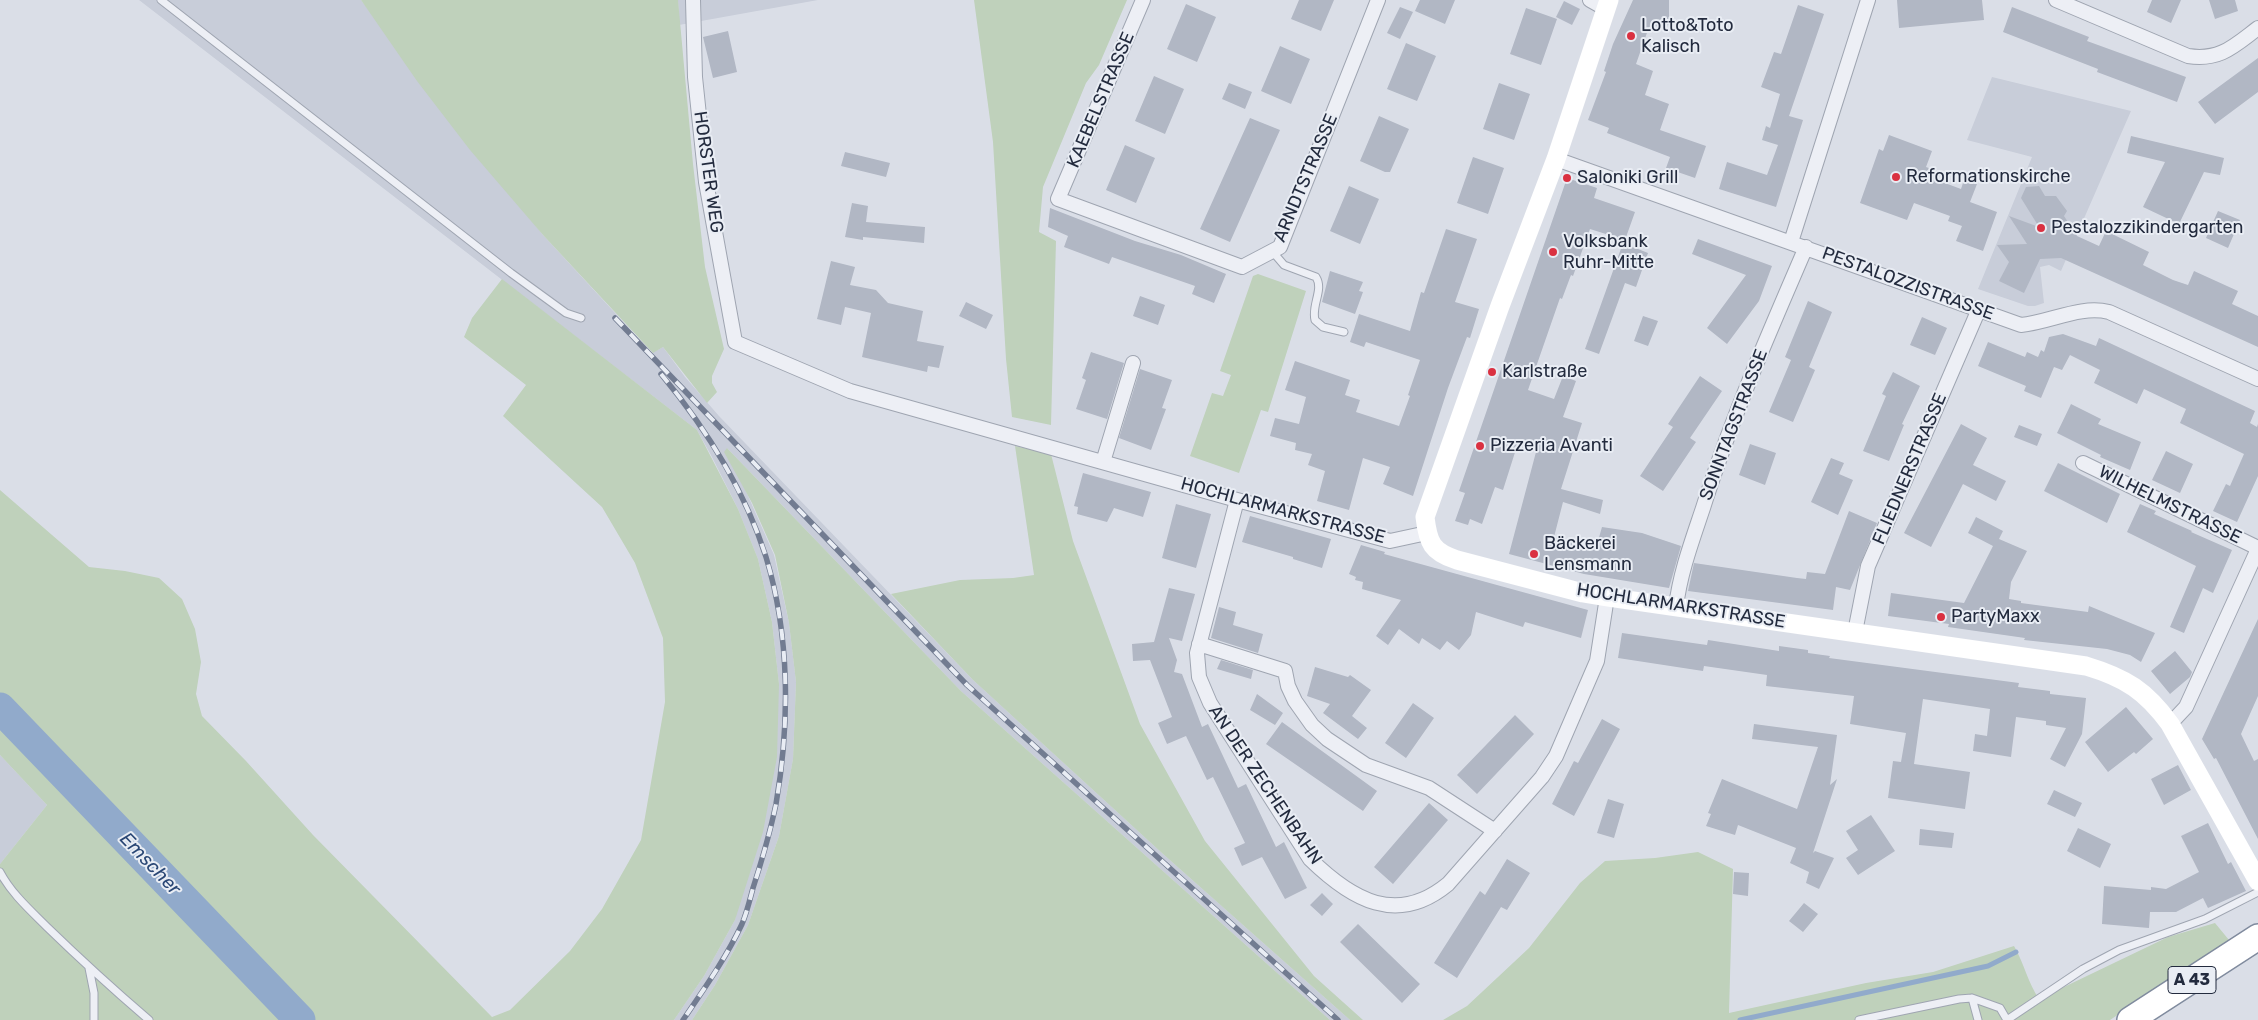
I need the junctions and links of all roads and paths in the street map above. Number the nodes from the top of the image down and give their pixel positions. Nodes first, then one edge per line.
1 (161, 0) edge
2 (693, 0) edge
3 (1143, 0) edge
4 (1378, 0) edge
5 (1868, 0) edge
6 (2056, 0) edge
7 (1602, 3) edge
8 (2258, 28) edge
9 (1556, 159) junction
10 (1058, 199) joint
11 (1791, 242) junction
12 (1806, 247) junction
13 (1272, 251) junction
14 (1979, 309) junction
15 (581, 318) dead end
16 (1344, 332) dead end
17 (735, 342) joint
18 (1133, 363) dead end
19 (2258, 379) edge
20 (1103, 462) junction
21 (2083, 463) dead end
22 (1237, 500) junction
23 (1427, 533) junction
24 (2258, 548) edge
25 (1607, 597) junction
26 (1676, 607) junction
27 (1855, 632) junction
28 (1199, 644) junction
29 (2170, 724) junction
30 (1494, 831) junction
31 (0, 872) edge
32 (2258, 881) edge
33 (2258, 892) edge
34 (2256, 943) edge
35 (89, 968) junction
36 (1972, 998) junction
37 (94, 1020) edge
38 (149, 1020) edge
39 (1859, 1020) edge
40 (1978, 1020) edge
41 (2007, 1020) edge
42 (2130, 1020) edge
43 (2157, 1020) edge

1 - 15 lane
2 - 17 street, HORSTER WEG
3 - 10 street, KAEBELSTRASSE
4 - 13 street, ARNDTSTRASSE
5 - 11 street
6 - 8 street
7 - 9 street
9 - 11 street, PESTALOZZISTRASSE
9 - 23 street
10 - 13 street, ARNDTSTRASSE
11 - 12 street, PESTALOZZISTRASSE
12 - 14 street, PESTALOZZISTRASSE
12 - 26 street, SONNTAGSTRASSE
13 - 16 lane
14 - 19 street, PESTALOZZISTRASSE
14 - 27 street, FLIEDNERSTRASSE
17 - 20 street, HOCHLARMARKSTRASSE
18 - 20 street
20 - 22 street, HOCHLARMARKSTRASSE
21 - 24 street, WILHELMSTRASSE
22 - 23 street, HOCHLARMARKSTRASSE
22 - 28 street, AN DER ZECHENBAHN
23 - 25 street, HOCHLARMARKSTRASSE
24 - 29 street, WILHELMSTRASSE
25 - 26 street, HOCHLARMARKSTRASSE
25 - 30 street, AN DER ZECHENBAHN
26 - 27 street, HOCHLARMARKSTRASSE
27 - 29 street, HOCHLARMARKSTRASSE
28 - 30 street
28 - 30 street, AN DER ZECHENBAHN
29 - 32 street, HOCHLARMARKSTRASSE
31 - 35 lane
33 - 41 lane
34 - 42 highway, A 43
34 - 43 highway, A 43
35 - 37 lane
35 - 38 lane
36 - 39 lane
36 - 40 lane
36 - 41 lane

